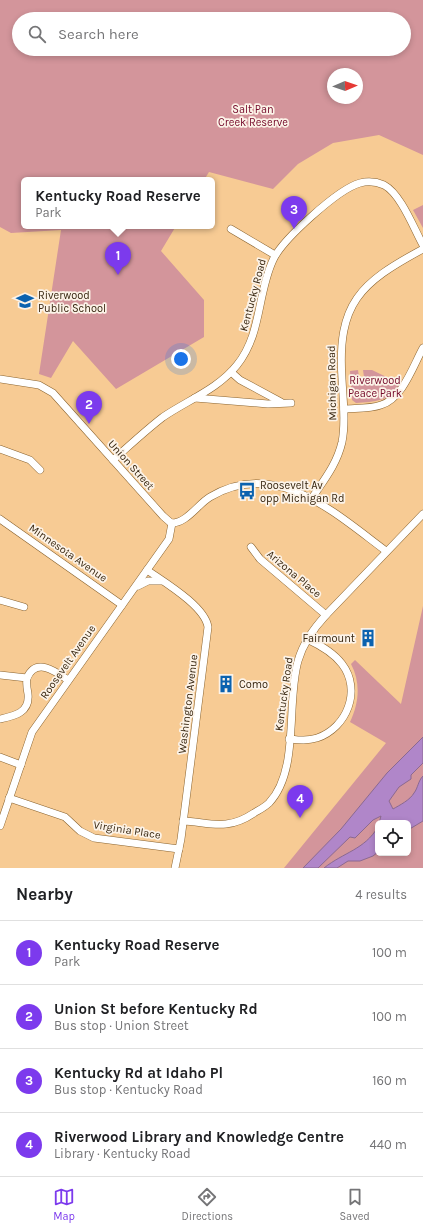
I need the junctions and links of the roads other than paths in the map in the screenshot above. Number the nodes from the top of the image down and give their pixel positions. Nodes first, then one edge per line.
1 (231, 229) dead end
2 (423, 245) edge
3 (423, 249) edge
4 (275, 255) junction
5 (423, 348) edge
6 (231, 372) junction
7 (0, 379) edge
8 (195, 398) junction
9 (281, 402) junction
10 (291, 403) dead end
11 (344, 409) junction
12 (0, 449) edge
13 (113, 460) junction
14 (40, 470) dead end
15 (312, 498) junction
16 (423, 514) edge
17 (0, 519) edge
18 (172, 523) junction
19 (251, 547) dead end
20 (386, 551) junction
21 (147, 570) junction
22 (162, 581) junction
23 (134, 589) junction
24 (0, 600) edge
25 (122, 605) junction
26 (24, 607) dead end
27 (326, 615) junction
28 (307, 639) junction
29 (0, 674) edge
30 (27, 678) junction
31 (68, 680) junction
32 (0, 719) edge
33 (289, 739) junction
34 (0, 757) edge
35 (21, 764) junction
36 (9, 798) junction
37 (183, 821) junction
38 (0, 826) edge
39 (179, 849) junction
40 (175, 868) edge

1 - 4 street
2 - 4 street, Kentucky Road
3 - 11 street, Michigan Road
4 - 6 street, Kentucky Road
5 - 11 street
6 - 8 street, Kentucky Road
6 - 9 street
7 - 13 street, Union Street
8 - 9 street
8 - 13 street, Kentucky Road
9 - 10 street
11 - 15 street, Michigan Road
12 - 14 street
13 - 18 street, Union Street
15 - 18 street
15 - 20 street
16 - 20 street, Kentucky Road
17 - 25 street, Minnesota Avenue
18 - 21 street, Roosevelt Avenue
19 - 27 street, Arizona Place
20 - 27 street, Kentucky Road
21 - 22 street, Washington Avenue
21 - 23 street, Roosevelt Avenue
22 - 23 street
22 - 37 street, Washington Avenue
23 - 25 street, Roosevelt Avenue
24 - 26 street
25 - 31 street, Roosevelt Avenue
27 - 28 street, Kentucky Road
28 - 33 street, Kentucky Road
28 - 33 street
29 - 30 street
30 - 31 street
30 - 32 street
31 - 35 street, Roosevelt Avenue
33 - 37 street, Kentucky Road
34 - 35 street
35 - 36 street, Roosevelt Avenue
36 - 38 street, Roosevelt Avenue
36 - 39 street, Virginia Place
37 - 39 street, Washington Avenue
39 - 40 street, Washington Avenue

